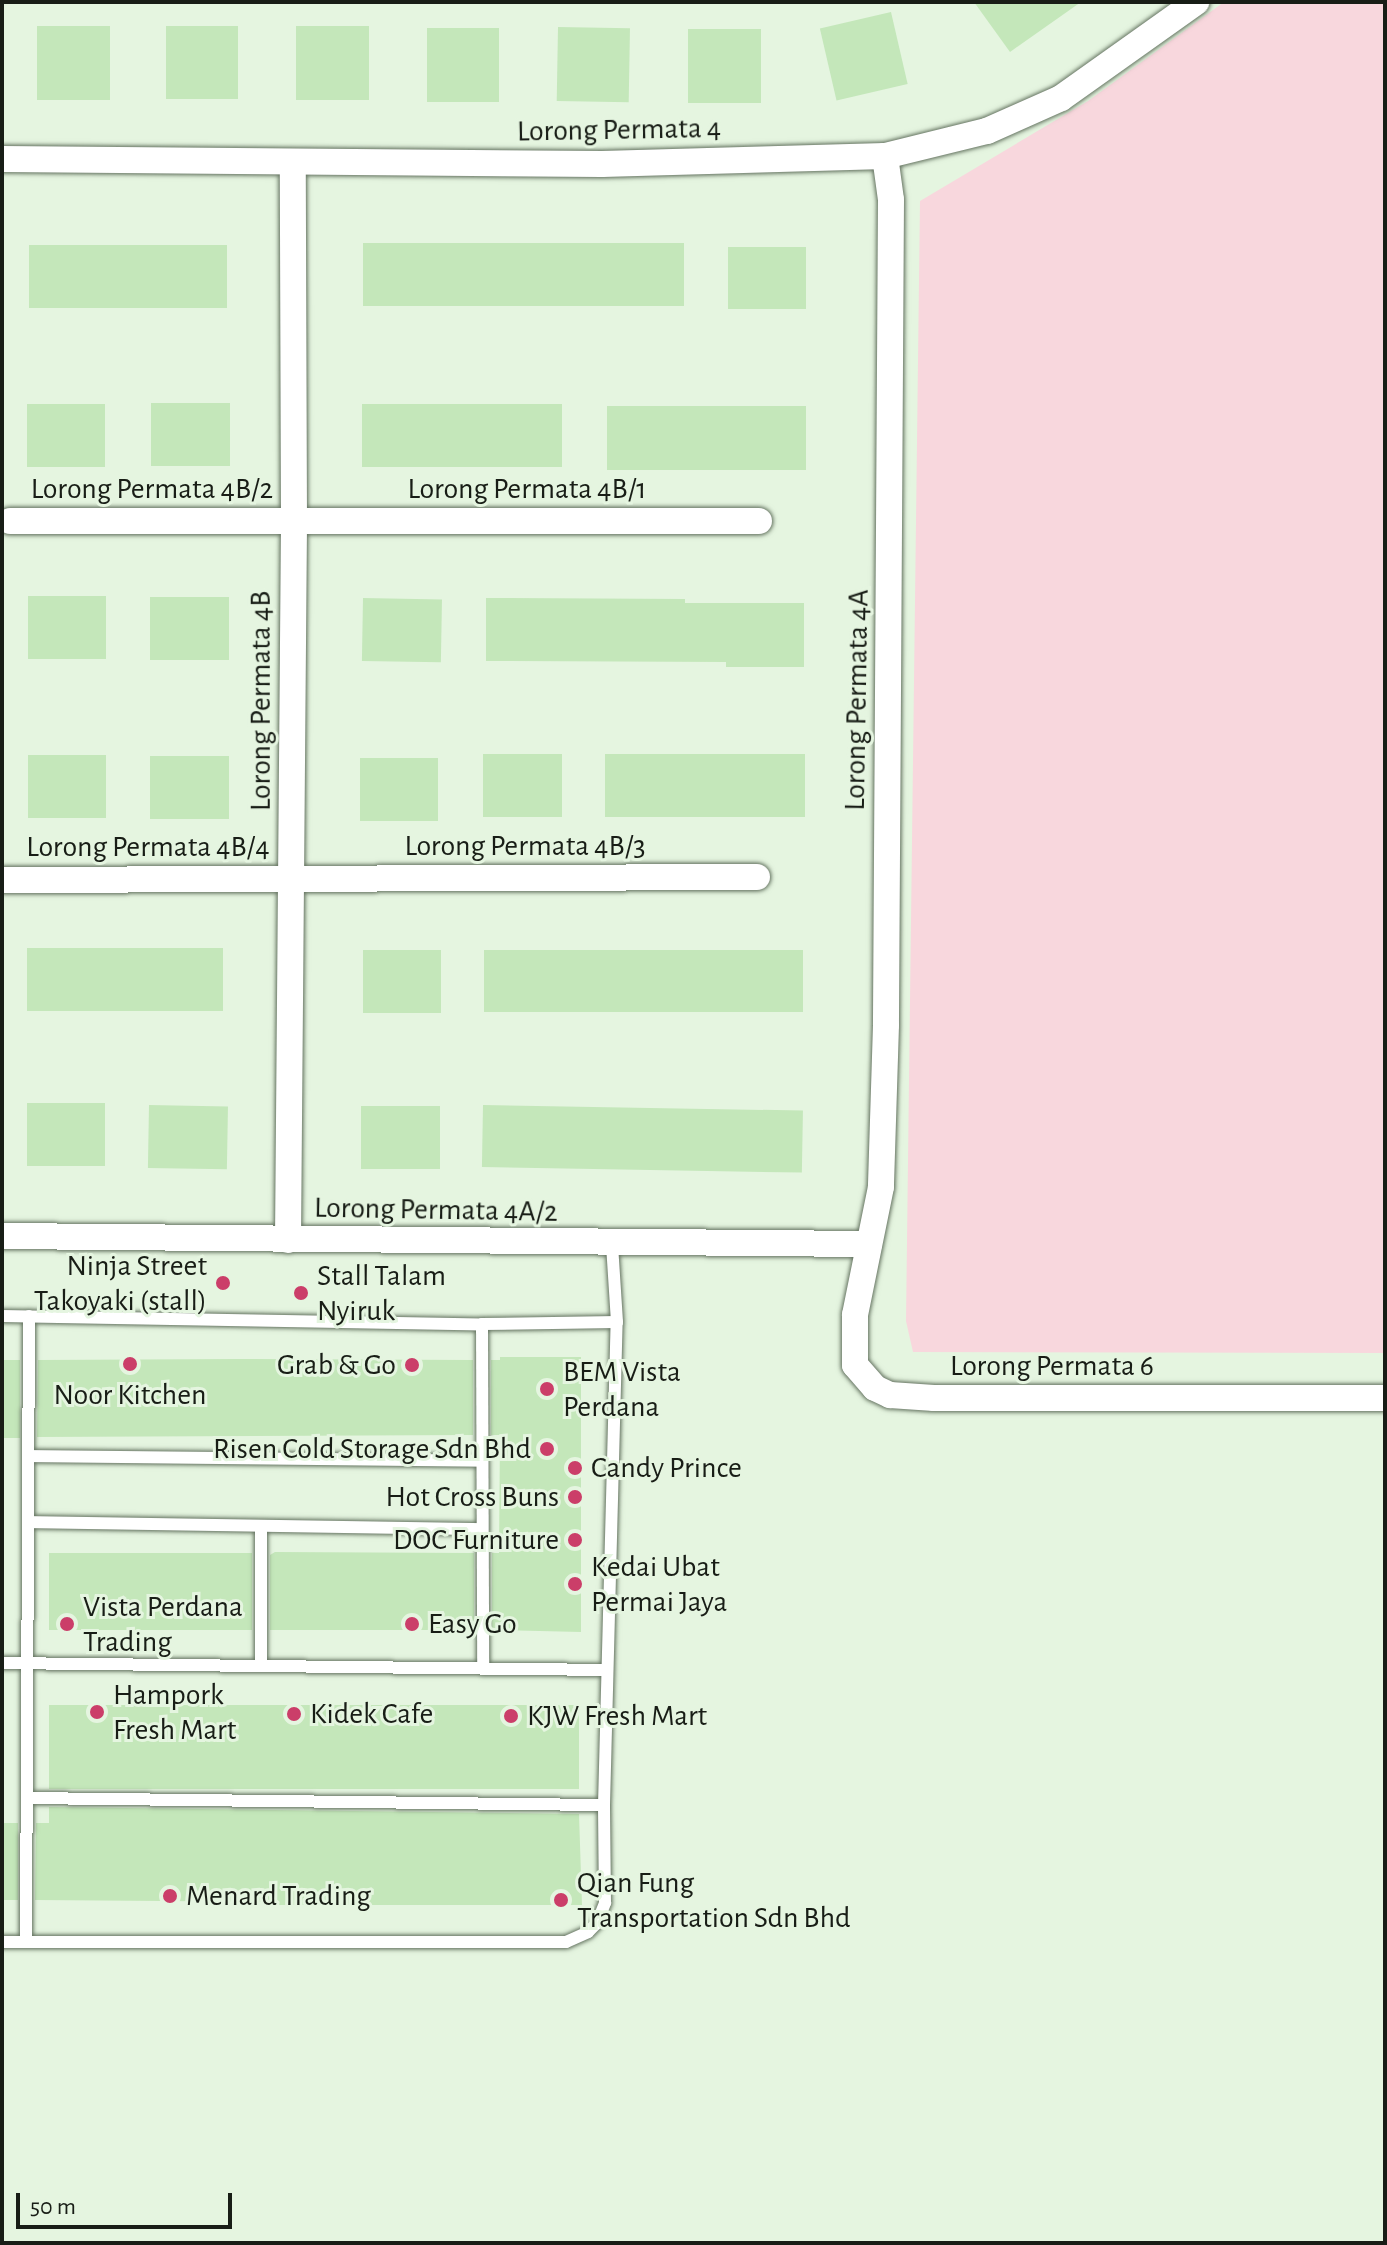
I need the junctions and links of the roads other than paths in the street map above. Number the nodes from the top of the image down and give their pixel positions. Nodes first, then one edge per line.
1 (1196, 2) edge
2 (885, 156) junction
3 (2, 159) edge
4 (293, 162) junction
5 (294, 520) junction
6 (10, 521) dead end
7 (759, 521) dead end
8 (757, 877) dead end
9 (292, 879) junction
10 (4, 880) dead end
11 (2, 1236) edge
12 (288, 1240) junction
13 (612, 1244) junction
14 (869, 1244) junction
15 (2, 1316) edge
16 (29, 1316) junction
17 (617, 1322) junction
18 (482, 1324) junction
19 (1385, 1398) edge
20 (29, 1456) junction
21 (482, 1461) junction
22 (29, 1522) junction
23 (261, 1528) junction
24 (482, 1529) junction
25 (2, 1663) edge
26 (28, 1663) junction
27 (261, 1665) junction
28 (483, 1668) junction
29 (607, 1670) junction
30 (27, 1798) junction
31 (604, 1805) junction
32 (2, 1942) edge
33 (26, 1942) junction

1 - 2 street, Lorong Permata 4
2 - 4 street, Lorong Permata 4
2 - 14 street, Lorong Permata 4A
3 - 4 street, Lorong Permata 4
4 - 5 street, Lorong Permata 4B
5 - 6 street, Lorong Permata 4B/2
5 - 7 street, Lorong Permata 4B/1
5 - 9 street, Lorong Permata 4B
8 - 9 street, Lorong Permata 4B/3
9 - 10 street, Lorong Permata 4B/4
9 - 12 street, Lorong Permata 4B
11 - 12 street, Lorong Permata 4A/2
12 - 13 street, Lorong Permata 4A/2
13 - 14 street, Lorong Permata 4A/2
13 - 17 lane
14 - 19 street, Lorong Permata 6
15 - 16 lane
16 - 18 lane
16 - 20 lane
17 - 18 lane
17 - 29 lane
18 - 21 lane
20 - 21 lane
20 - 22 lane
21 - 24 lane
22 - 23 lane
22 - 26 lane
23 - 24 lane
23 - 27 lane
24 - 28 lane
25 - 26 lane
26 - 27 lane
26 - 30 lane
27 - 28 lane
28 - 29 lane
29 - 31 lane
30 - 31 lane
30 - 33 lane
31 - 33 lane
32 - 33 lane

